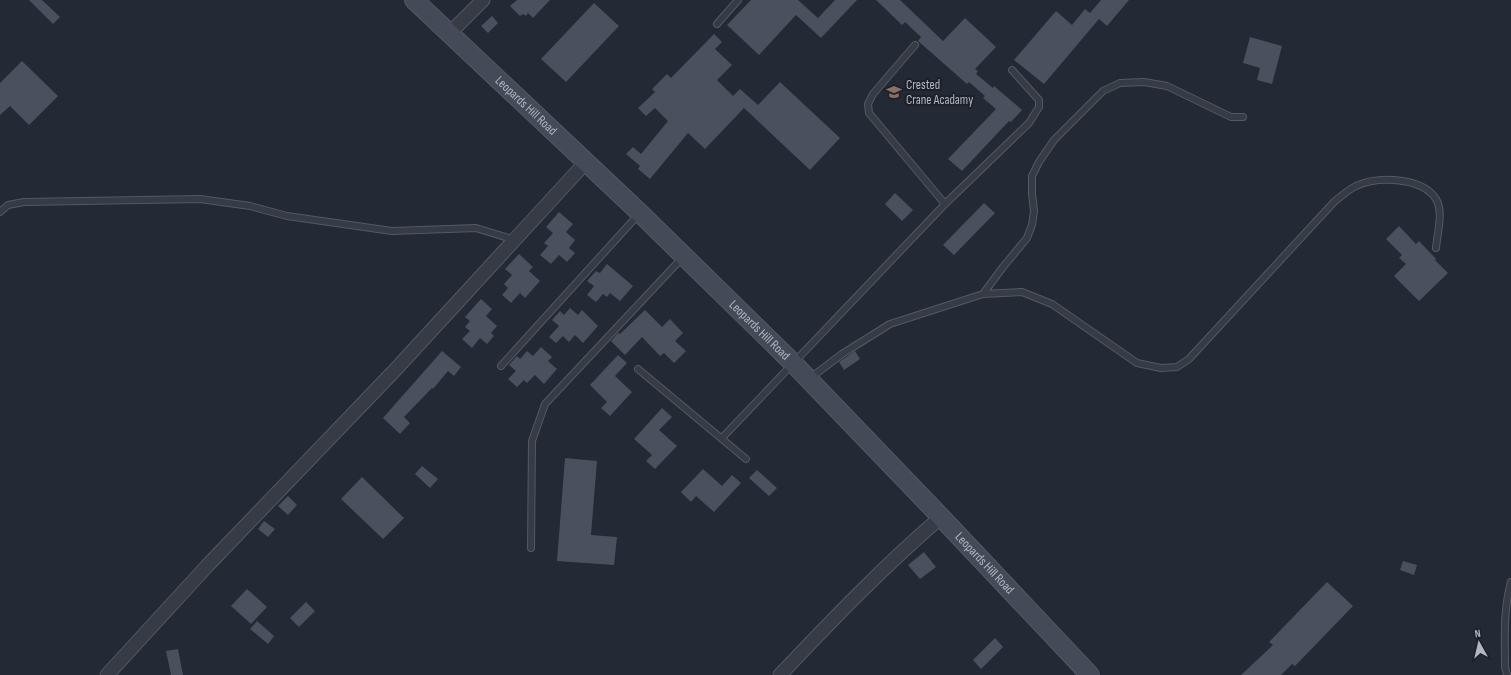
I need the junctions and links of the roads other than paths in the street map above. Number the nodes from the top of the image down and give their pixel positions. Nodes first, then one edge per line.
1 (414, 0) edge
2 (483, 0) edge
3 (738, 0) edge
4 (717, 24) dead end
5 (450, 33) junction
6 (915, 45) dead end
7 (1012, 70) dead end
8 (1243, 117) dead end
9 (586, 162) junction
10 (945, 204) junction
11 (0, 212) edge
12 (640, 213) junction
13 (515, 240) junction
14 (1436, 248) dead end
15 (684, 256) junction
16 (983, 294) junction
17 (793, 363) junction
18 (501, 366) dead end
19 (638, 369) dead end
20 (808, 380) junction
21 (722, 438) junction
22 (746, 459) dead end
23 (941, 517) junction
24 (531, 548) dead end
25 (1511, 582) edge
26 (107, 675) edge
27 (780, 675) edge
28 (1090, 675) edge
29 (1508, 675) edge

1 - 5 main road, Leopards Hill Road
2 - 5 street
3 - 4 lane
5 - 9 main road, Leopards Hill Road
6 - 10 lane
7 - 10 lane
8 - 16 lane
9 - 12 main road, Leopards Hill Road
9 - 13 street
10 - 17 lane
11 - 13 lane
12 - 15 main road, Leopards Hill Road
12 - 18 lane
13 - 26 street
14 - 16 lane
15 - 17 main road, Leopards Hill Road
15 - 24 lane
16 - 20 lane
17 - 20 main road, Leopards Hill Road
17 - 21 lane
19 - 21 lane
20 - 23 main road, Leopards Hill Road
21 - 22 lane
23 - 27 street
23 - 28 main road, Leopards Hill Road
25 - 29 lane

